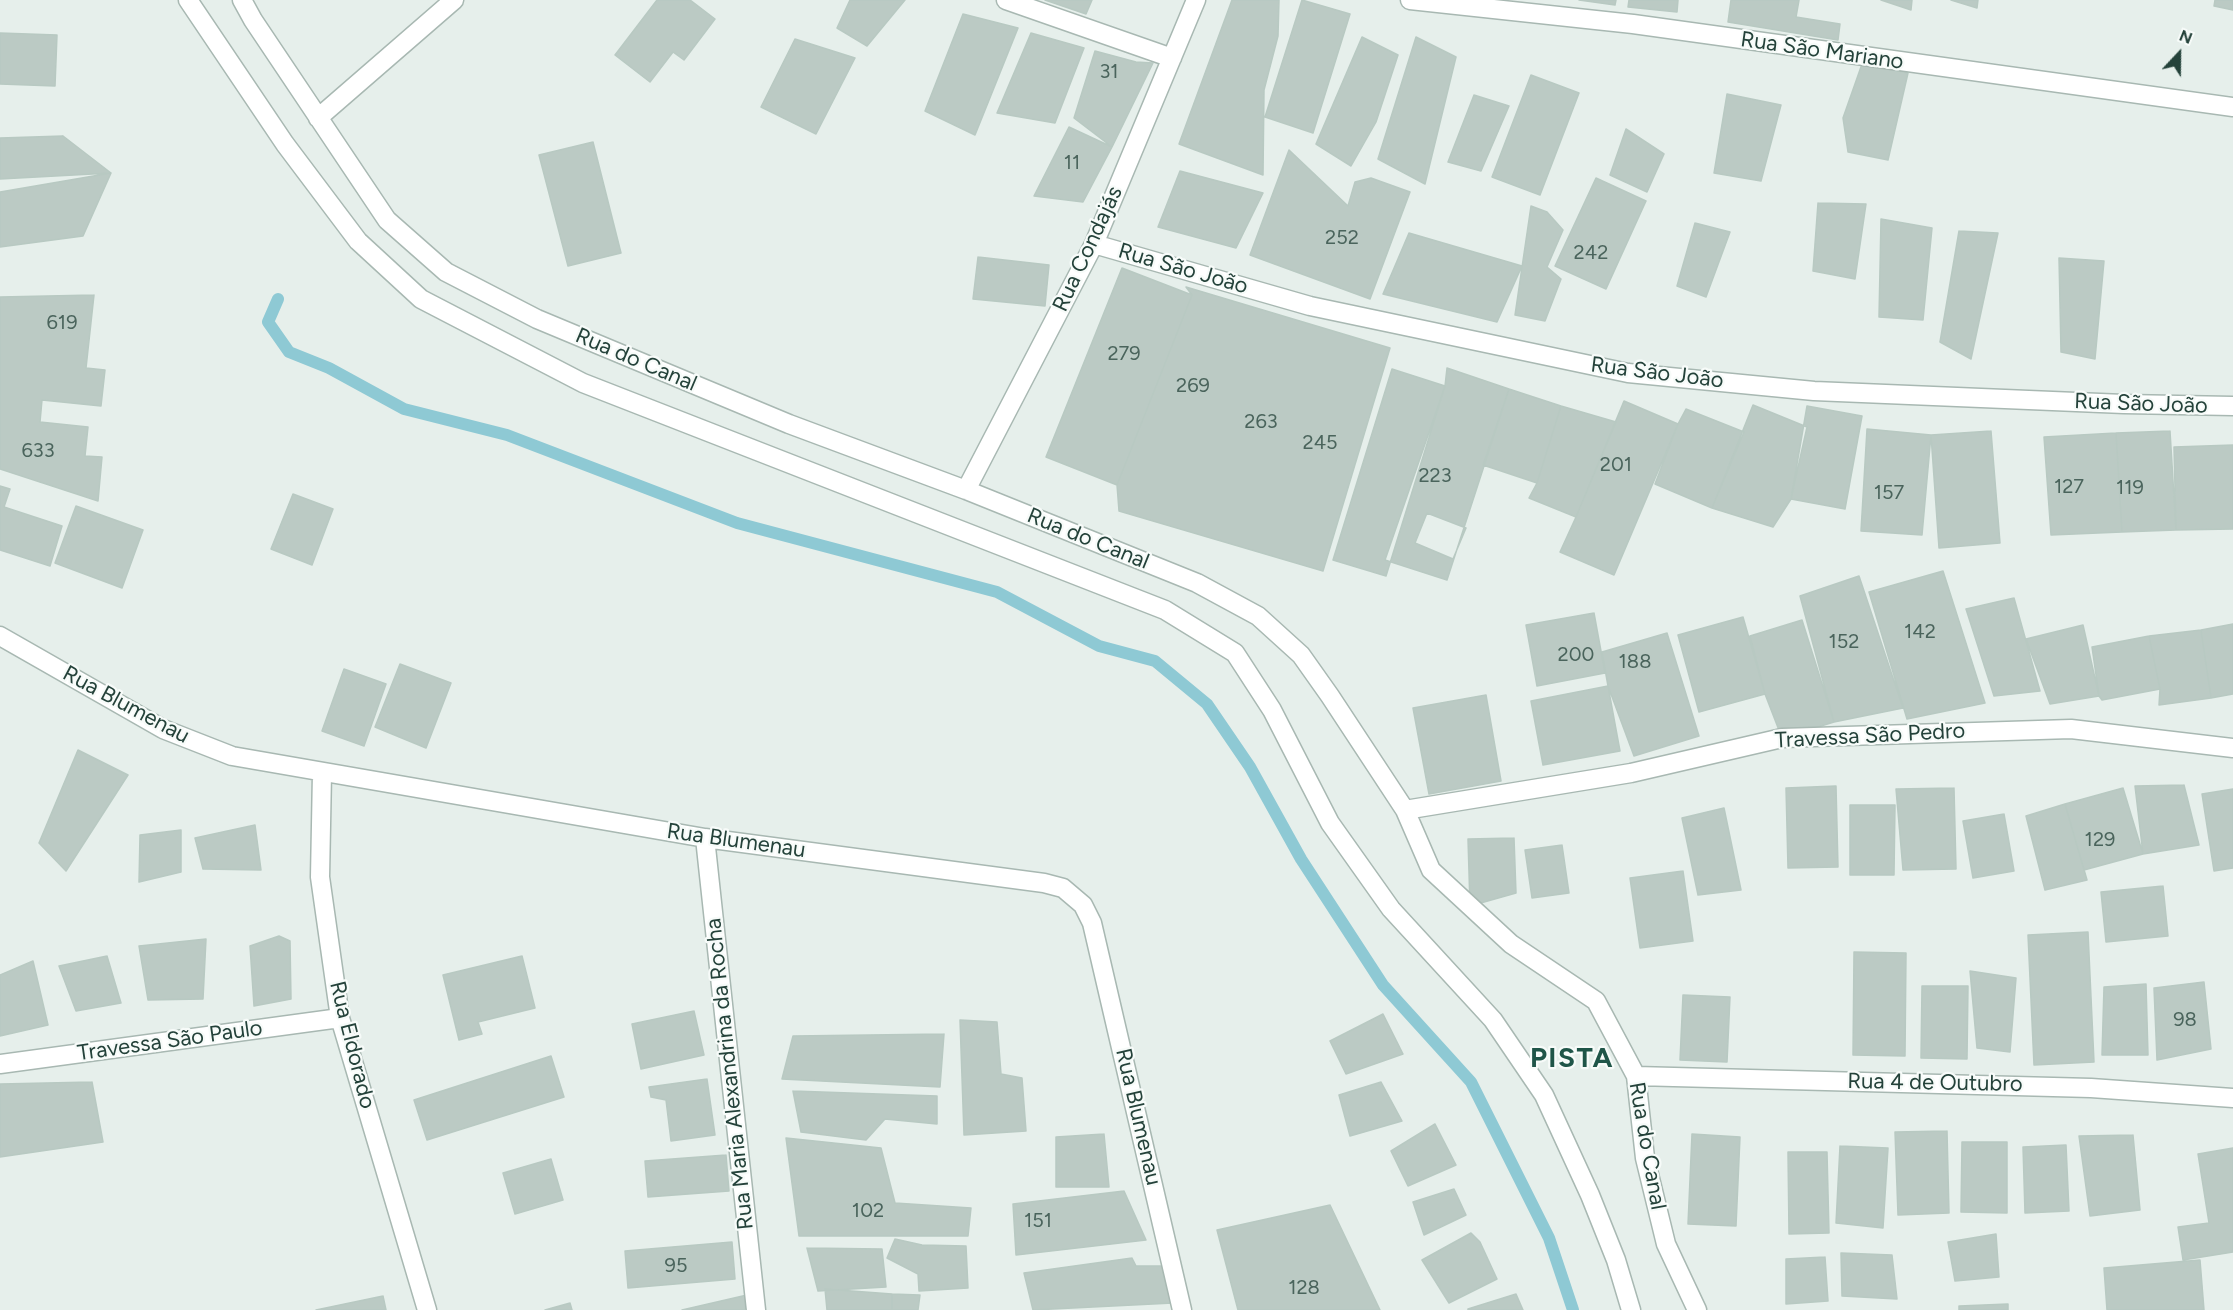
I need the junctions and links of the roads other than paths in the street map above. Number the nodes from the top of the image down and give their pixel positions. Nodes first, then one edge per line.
1 (188, 0) edge
2 (242, 0) edge
3 (454, 0) edge
4 (1006, 0) edge
5 (1196, 0) edge
6 (1410, 0) edge
7 (1172, 58) junction
8 (2233, 107) edge
9 (318, 118) junction
10 (1094, 244) junction
11 (2233, 406) edge
12 (966, 490) junction
13 (0, 636) edge
14 (2233, 748) edge
15 (322, 772) junction
16 (1404, 810) junction
17 (705, 838) junction
18 (340, 1018) junction
19 (0, 1064) edge
20 (1636, 1076) junction
21 (2233, 1098) edge
22 (427, 1310) edge
23 (756, 1310) edge
24 (1182, 1310) edge
25 (1631, 1310) edge
26 (1697, 1310) edge

1 - 25 street, Rua do Canal
2 - 9 street, Rua do Canal
3 - 9 street
4 - 7 street
5 - 7 street, Rua Condajás
6 - 8 street, Rua São Mariano
7 - 10 street, Rua Condajás
9 - 12 street, Rua do Canal
10 - 11 street, Rua São João
10 - 12 street, Rua Condajás
12 - 16 street, Rua do Canal
13 - 15 street, Rua Blumenau
14 - 16 street, Travessa São Pedro
15 - 17 street, Rua Blumenau
15 - 18 street, Rua Eldorado
16 - 20 street, Rua do Canal
17 - 23 street, Rua Maria Alexandrina da Rocha
17 - 24 street, Rua Blumenau
18 - 19 street, Travessa São Paulo
18 - 22 street, Rua Eldorado
20 - 21 street, Rua 4 de Outubro
20 - 26 street, Rua do Canal

